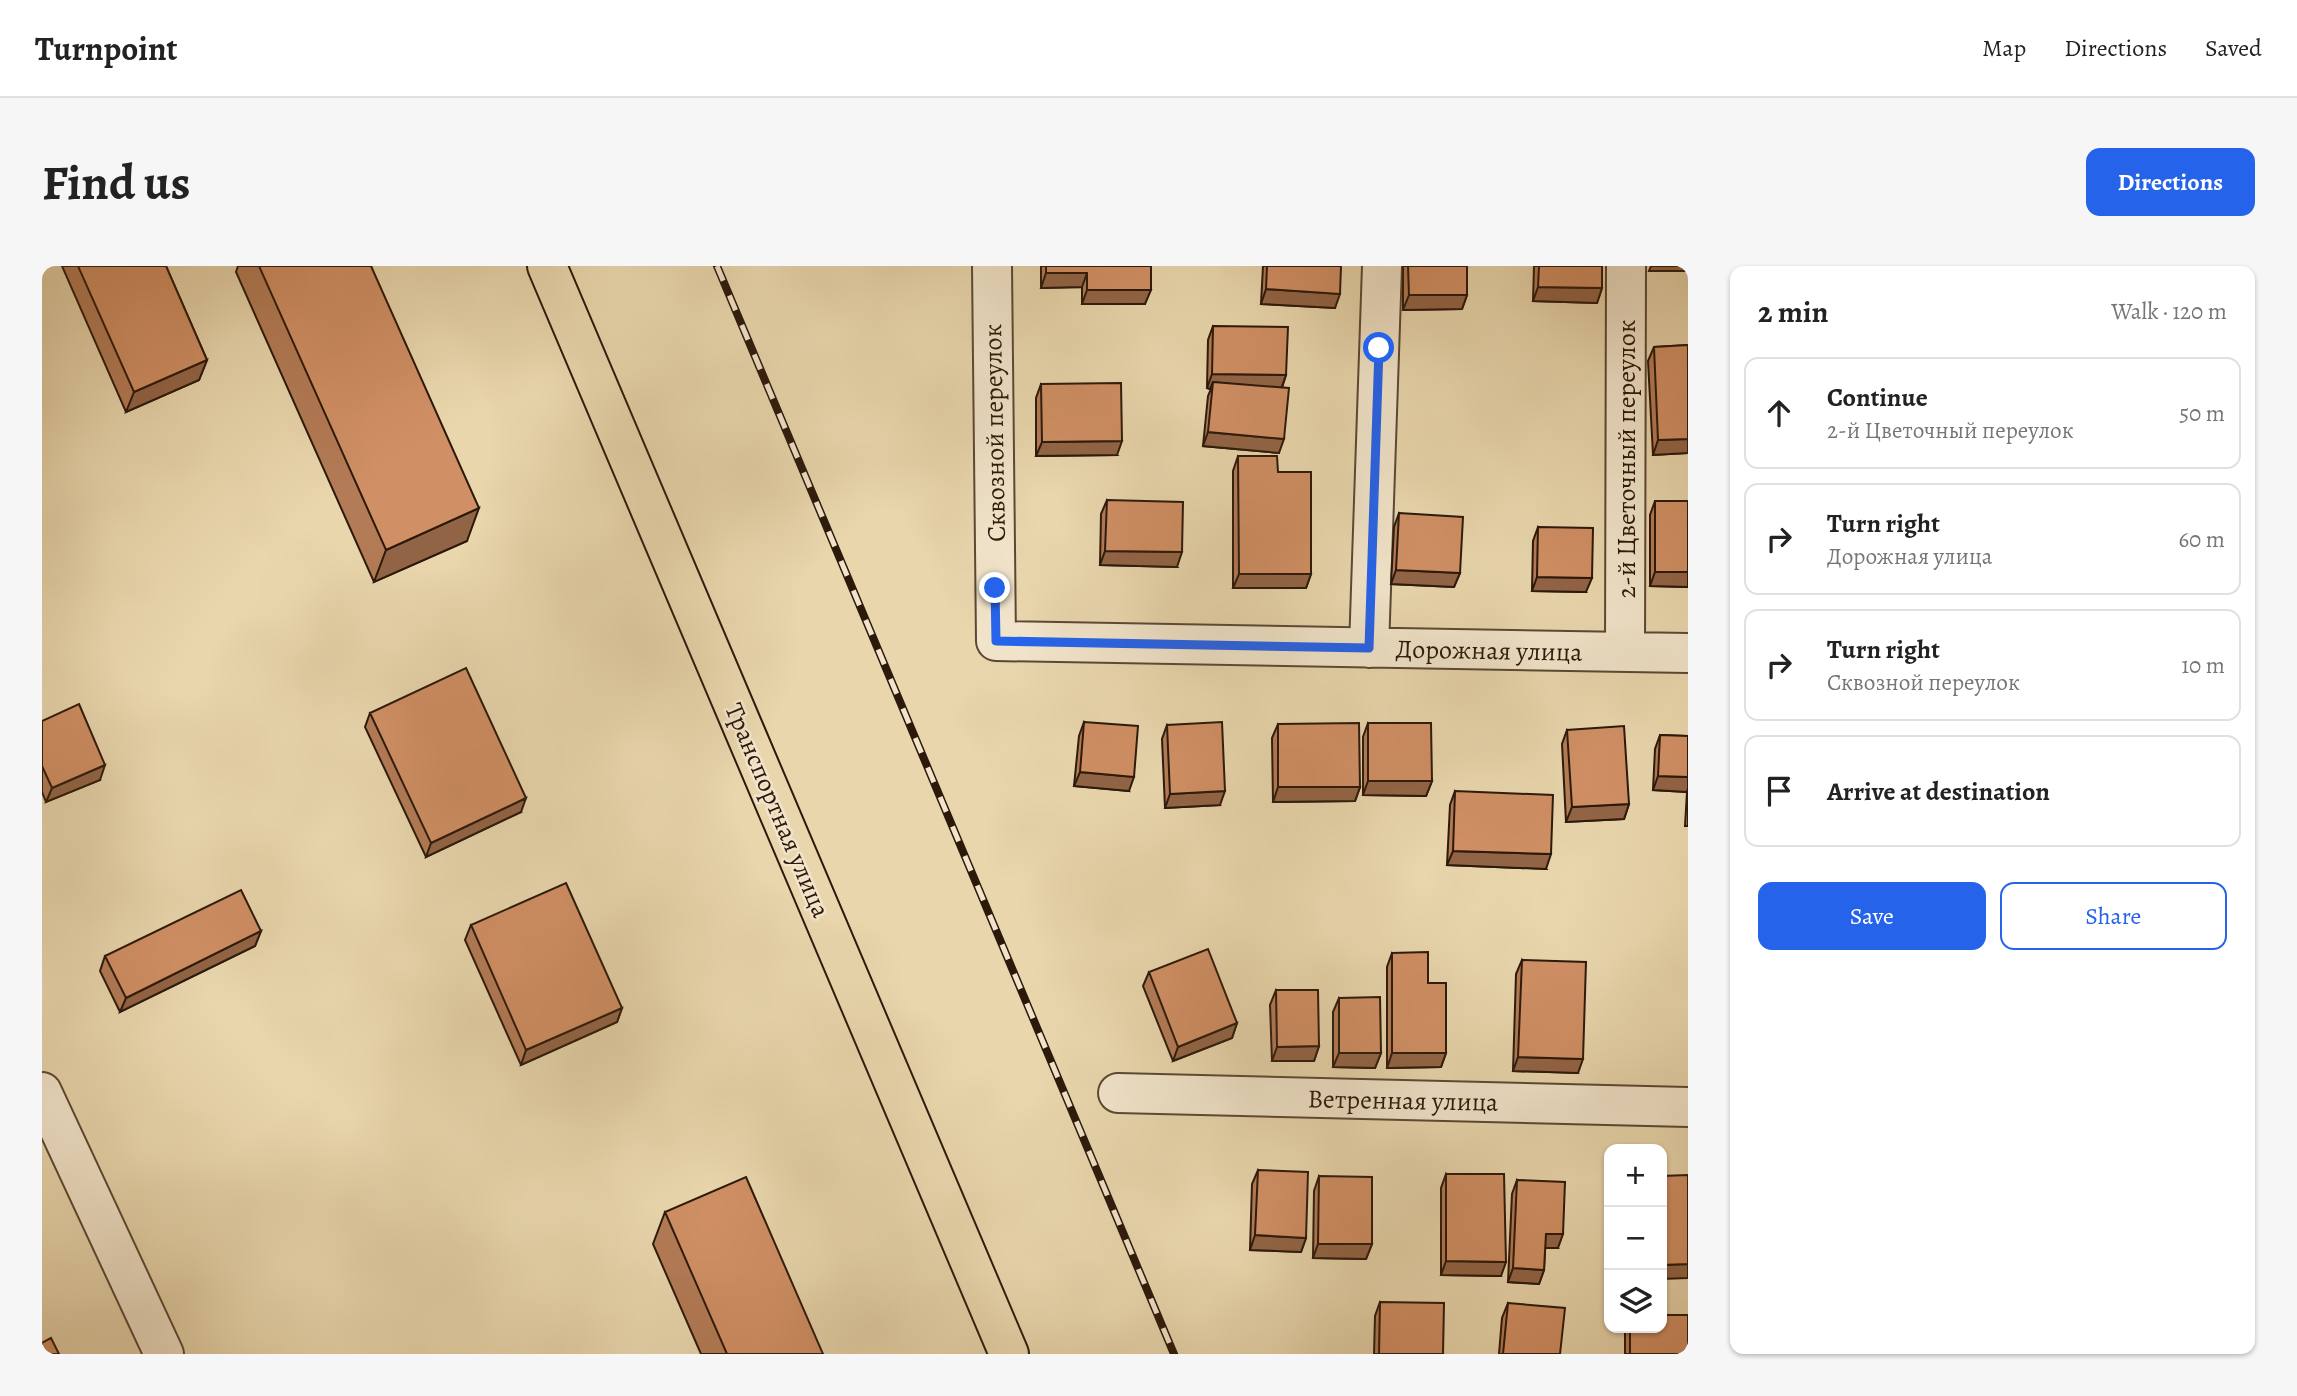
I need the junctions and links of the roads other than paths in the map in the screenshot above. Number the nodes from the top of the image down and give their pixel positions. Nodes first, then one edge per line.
1 (547, 266) edge
2 (992, 266) edge
3 (1382, 266) edge
4 (1626, 266) edge
5 (996, 641) joint
6 (1369, 648) junction
7 (1625, 652) junction
8 (1688, 653) edge
9 (42, 1092) edge
10 (1118, 1093) dead end
11 (1688, 1107) edge
12 (164, 1354) edge
13 (1009, 1354) edge

1 - 13 main road, Транспортная улица
2 - 5 street, Сквозной переулок
3 - 6 street
4 - 7 street, 2-й Цветочный переулок
5 - 6 street, Дорожная улица
6 - 7 street, Дорожная улица
7 - 8 street, Дорожная улица
9 - 12 street
10 - 11 street, Ветренная улица

